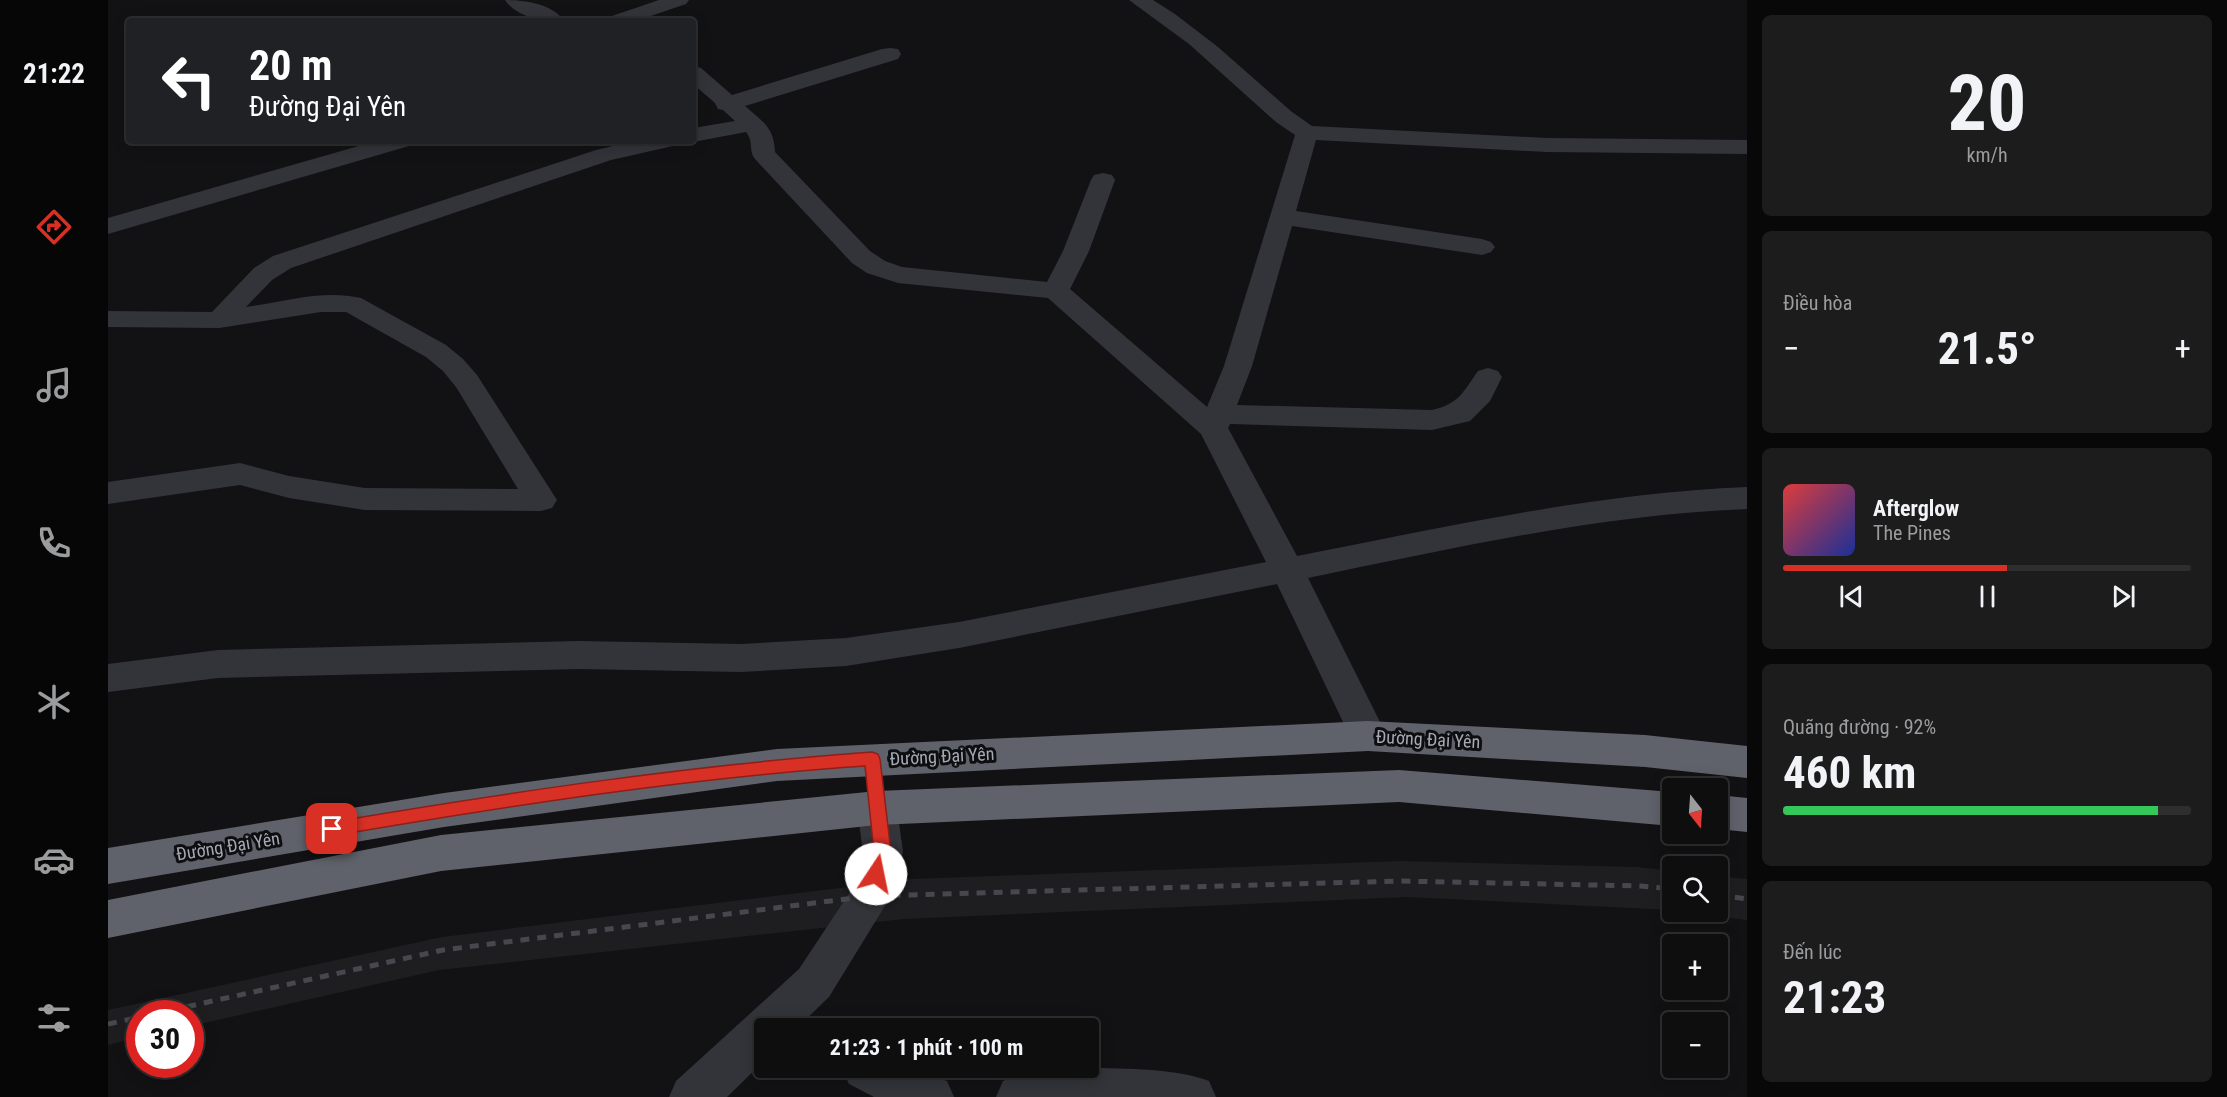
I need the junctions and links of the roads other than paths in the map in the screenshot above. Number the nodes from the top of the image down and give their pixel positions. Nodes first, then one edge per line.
1 (516, 0) edge
2 (679, 0) edge
3 (1139, 0) edge
4 (550, 18) edge
5 (628, 18) edge
6 (890, 54) dead end
7 (696, 76) edge
8 (726, 104) junction
9 (754, 124) junction
10 (1307, 133) junction
11 (696, 134) edge
12 (391, 144) edge
13 (652, 144) edge
14 (1747, 147) edge
15 (1103, 180) dead end
16 (1284, 217) junction
17 (108, 226) edge
18 (1482, 247) dead end
19 (1056, 291) junction
20 (108, 319) edge
21 (219, 320) junction
22 (1488, 377) dead end
23 (1216, 421) junction
24 (108, 493) edge
25 (1747, 498) edge
26 (1287, 569) junction
27 (108, 678) edge
28 (1368, 736) junction
29 (872, 759) junction
30 (1747, 762) edge
31 (877, 808) junction
32 (1662, 808) edge
33 (1728, 813) edge
34 (1747, 815) edge
35 (108, 866) edge
36 (108, 919) edge
37 (784, 1018) edge
38 (754, 1045) edge
39 (883, 1078) edge
40 (692, 1097) edge
41 (931, 1097) edge
42 (1019, 1097) edge
43 (1193, 1097) edge

1 - 4 street
2 - 5 street
3 - 10 street
6 - 8 street
7 - 8 street
8 - 9 street
9 - 11 street
9 - 19 street
10 - 14 street
10 - 16 street
12 - 17 street
13 - 21 street
15 - 19 street
16 - 18 street
16 - 23 street
19 - 23 street
20 - 21 street
21 - 24 street
22 - 23 street
23 - 26 street
25 - 26 street
26 - 27 street
26 - 28 street
28 - 29 highway, Đường Đại Yên
28 - 30 highway, Đường Đại Yên
29 - 31 highway
29 - 35 highway, Đường Đại Yên
31 - 32 highway
31 - 36 highway
31 - 37 street
33 - 34 highway
38 - 40 street
39 - 41 street
42 - 43 street

